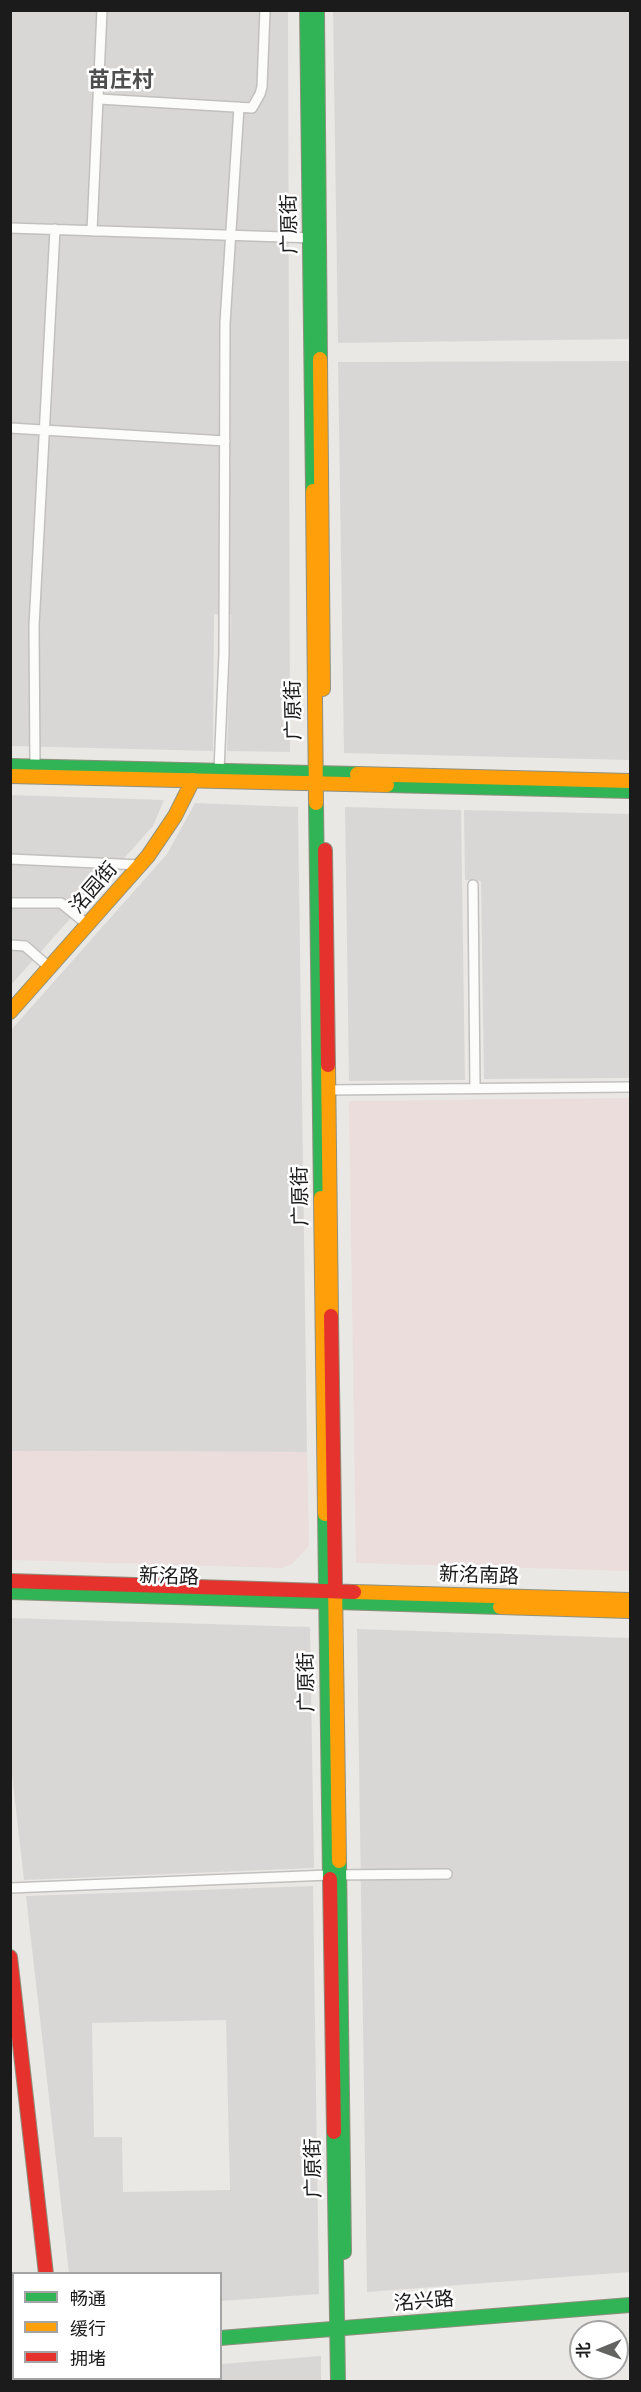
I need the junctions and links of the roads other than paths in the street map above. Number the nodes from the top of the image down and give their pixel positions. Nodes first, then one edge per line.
1 (102, 10) edge
2 (265, 10) edge
3 (307, 10) edge
4 (317, 10) edge
5 (99, 99) junction
6 (239, 107) junction
7 (10, 228) edge
8 (55, 229) junction
9 (92, 231) junction
10 (229, 236) junction
11 (314, 238) junction
12 (10, 428) edge
13 (45, 430) junction
14 (225, 441) junction
15 (10, 766) edge
16 (35, 766) junction
17 (219, 771) junction
18 (10, 776) edge
19 (319, 779) junction
20 (193, 780) junction
21 (630, 781) edge
22 (630, 791) edge
23 (10, 859) edge
24 (140, 865) junction
25 (473, 885) dead end
26 (10, 903) edge
27 (87, 925) junction
28 (10, 945) edge
29 (50, 968) junction
30 (10, 1012) edge
31 (630, 1087) edge
32 (475, 1088) junction
33 (329, 1090) junction
34 (10, 1581) edge
35 (10, 1592) edge
36 (331, 1596) junction
37 (630, 1600) edge
38 (630, 1611) edge
39 (447, 1874) dead end
40 (334, 1875) junction
41 (10, 1888) edge
42 (10, 1957) edge
43 (15, 2031) edge
44 (46, 2272) edge
45 (630, 2297) edge
46 (630, 2305) edge
47 (341, 2324) junction
48 (222, 2330) edge
49 (222, 2338) edge
50 (338, 2382) edge
51 (348, 2382) edge

1 - 5 street
2 - 6 street
3 - 11 main road, 广原街
4 - 11 main road, 广原街
5 - 6 street
5 - 9 street
6 - 10 street
7 - 8 street
8 - 9 street
8 - 13 street
9 - 10 street
10 - 11 street
10 - 14 street
11 - 19 main road, 广原街
12 - 13 street
13 - 14 street
13 - 16 street
14 - 17 street
15 - 16 main road
16 - 17 main road
17 - 19 main road
18 - 20 main road
19 - 20 main road
19 - 21 main road
19 - 22 main road
19 - 33 main road, 广原街
19 - 36 main road, 广原街
20 - 24 main road, 洺园街
23 - 24 street
24 - 27 main road, 洺园街
25 - 32 street
26 - 27 street
27 - 29 main road, 洺园街
28 - 29 street
29 - 30 main road, 洺园街
31 - 32 street
32 - 33 street
33 - 36 main road, 广原街
34 - 36 main road, 新洺路
35 - 36 main road, 新洺路
36 - 37 main road, 新洺南路
36 - 38 main road, 新洺南路
36 - 40 main road, 广原街
39 - 40 street
40 - 41 street
40 - 47 main road, 广原街
42 - 43 main road
43 - 44 main road
45 - 47 main road, 洺兴路
46 - 47 main road, 洺兴路
47 - 48 main road, 洺兴路
47 - 49 main road, 洺兴路
47 - 50 main road, 广原街
47 - 51 main road, 广原街

